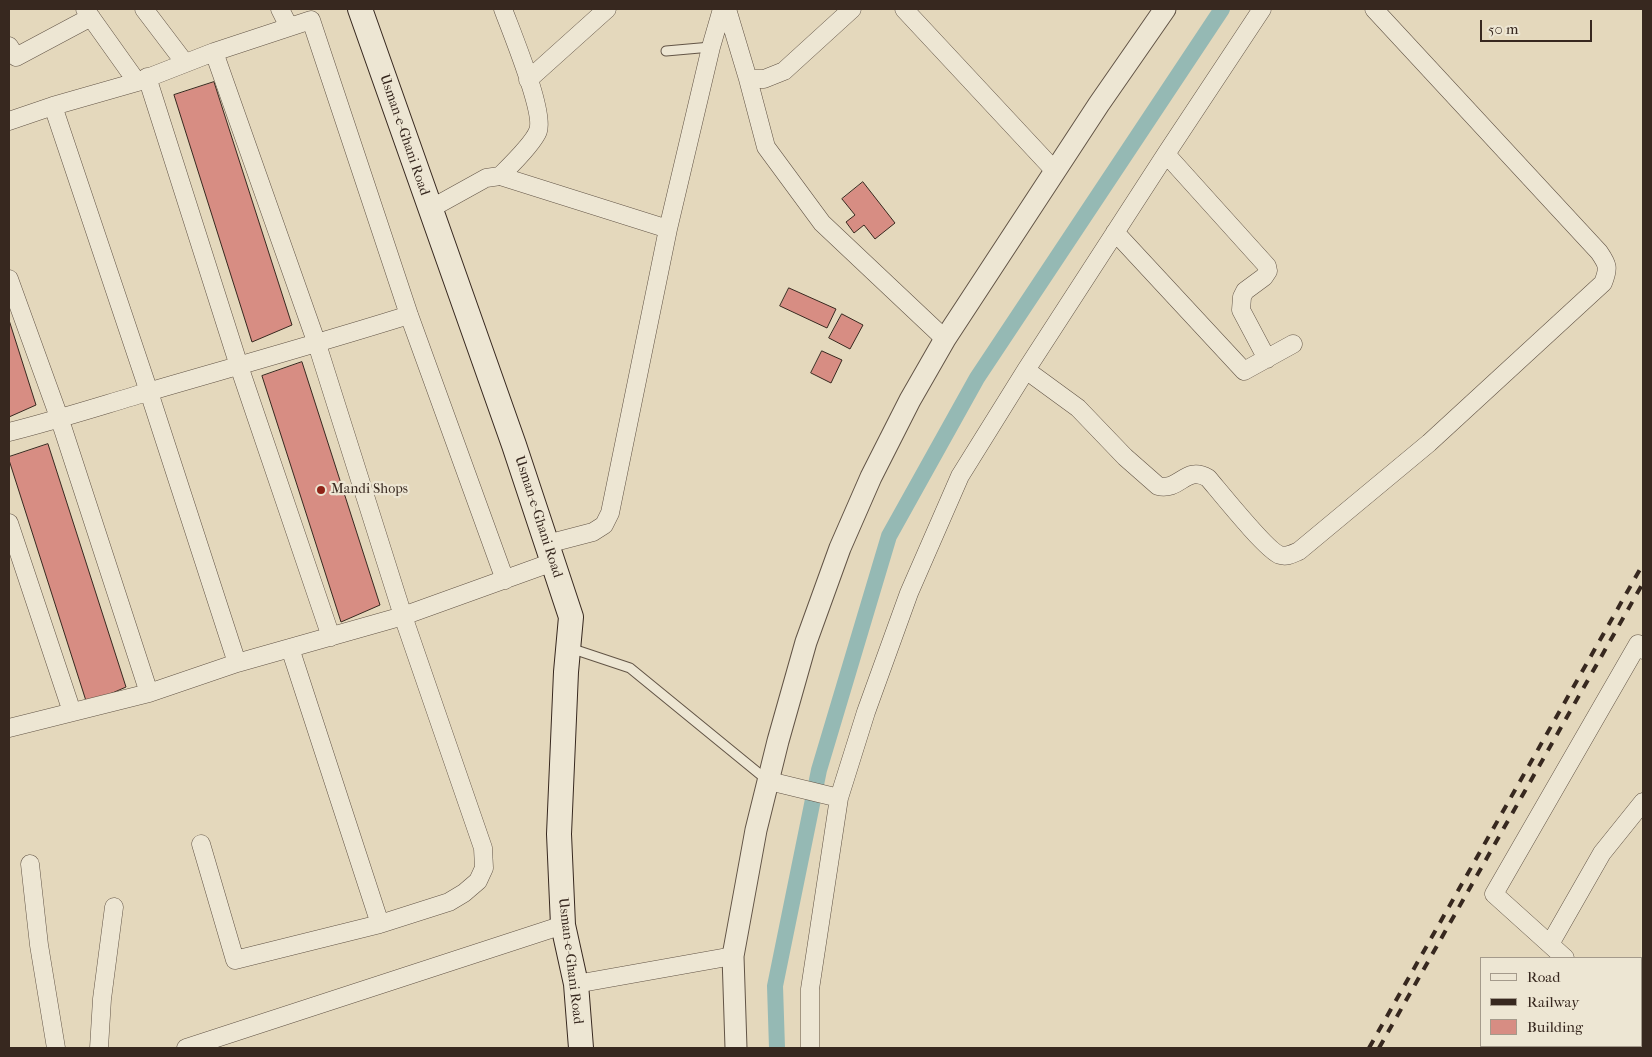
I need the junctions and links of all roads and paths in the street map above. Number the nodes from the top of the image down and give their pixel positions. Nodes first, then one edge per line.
1 (144, 9) edge
2 (280, 9) edge
3 (360, 9) edge
4 (503, 9) edge
5 (607, 9) edge
6 (722, 9) edge
7 (727, 9) edge
8 (904, 9) edge
9 (1165, 9) edge
10 (1262, 9) edge
11 (1374, 9) edge
12 (845, 11) edge
13 (88, 13) edge
14 (289, 27) junction
15 (9, 46) edge
16 (711, 47) junction
17 (666, 51) dead end
18 (214, 52) junction
19 (184, 63) junction
20 (142, 79) junction
21 (748, 79) junction
22 (528, 80) junction
23 (53, 106) junction
24 (9, 121) edge
25 (1166, 154) junction
26 (1055, 172) junction
27 (500, 176) junction
28 (430, 209) junction
29 (668, 229) junction
30 (1115, 232) junction
31 (9, 279) edge
32 (409, 315) junction
33 (945, 339) junction
34 (317, 344) junction
35 (1293, 344) dead end
36 (1266, 359) junction
37 (239, 366) junction
38 (1026, 370) junction
39 (149, 392) junction
40 (60, 420) junction
41 (9, 432) edge
42 (9, 523) edge
43 (550, 553) junction
44 (505, 580) junction
45 (403, 616) junction
46 (331, 637) junction
47 (568, 647) junction
48 (290, 648) junction
49 (1643, 650) edge
50 (237, 663) junction
51 (149, 693) junction
52 (72, 712) junction
53 (9, 728) edge
54 (769, 781) junction
55 (836, 797) junction
56 (1643, 802) edge
57 (201, 844) dead end
58 (30, 864) dead end
59 (114, 907) dead end
60 (380, 924) junction
61 (563, 925) junction
62 (1550, 944) junction
63 (734, 956) junction
64 (1564, 957) edge
65 (576, 984) junction
66 (56, 1048) edge
67 (99, 1048) edge
68 (186, 1048) edge
69 (581, 1048) edge
70 (736, 1048) edge
71 (810, 1048) edge

1 - 19 street
2 - 14 street
3 - 28 main road, Usman-e-Ghani Road
4 - 22 street
5 - 22 street
6 - 16 street
7 - 21 street
8 - 26 street
9 - 26 street
10 - 25 street
11 - 38 street
12 - 21 street
13 - 15 street
13 - 20 street
14 - 18 street
14 - 32 street
16 - 17 lane
16 - 29 street
18 - 19 street
18 - 34 street
19 - 20 street
20 - 23 street
20 - 37 street
21 - 33 street
22 - 27 street
23 - 24 street
23 - 39 street
25 - 30 street
25 - 36 street
26 - 33 street
27 - 28 street
27 - 29 street
28 - 43 main road, Usman-e-Ghani Road
29 - 43 street
30 - 36 street
30 - 38 street
31 - 40 street
32 - 34 street
32 - 44 street
33 - 54 street
34 - 37 street
34 - 45 street
35 - 36 street
37 - 39 street
37 - 46 street
38 - 55 street
39 - 40 street
39 - 50 street
40 - 41 street
40 - 51 street
42 - 52 street
43 - 44 street
43 - 47 main road, Usman-e-Ghani Road
44 - 45 street
45 - 46 street
45 - 60 street
46 - 48 street
47 - 54 lane
47 - 61 main road, Usman-e-Ghani Road
48 - 50 street
48 - 60 street
49 - 62 street
50 - 51 street
51 - 52 street
52 - 53 street
54 - 55 street
54 - 63 street
55 - 71 street
56 - 62 street
57 - 60 street
58 - 66 street
59 - 67 street
61 - 65 main road, Usman-e-Ghani Road
61 - 68 street
62 - 64 street
63 - 65 street
63 - 70 street
65 - 69 main road, Usman-e-Ghani Road

